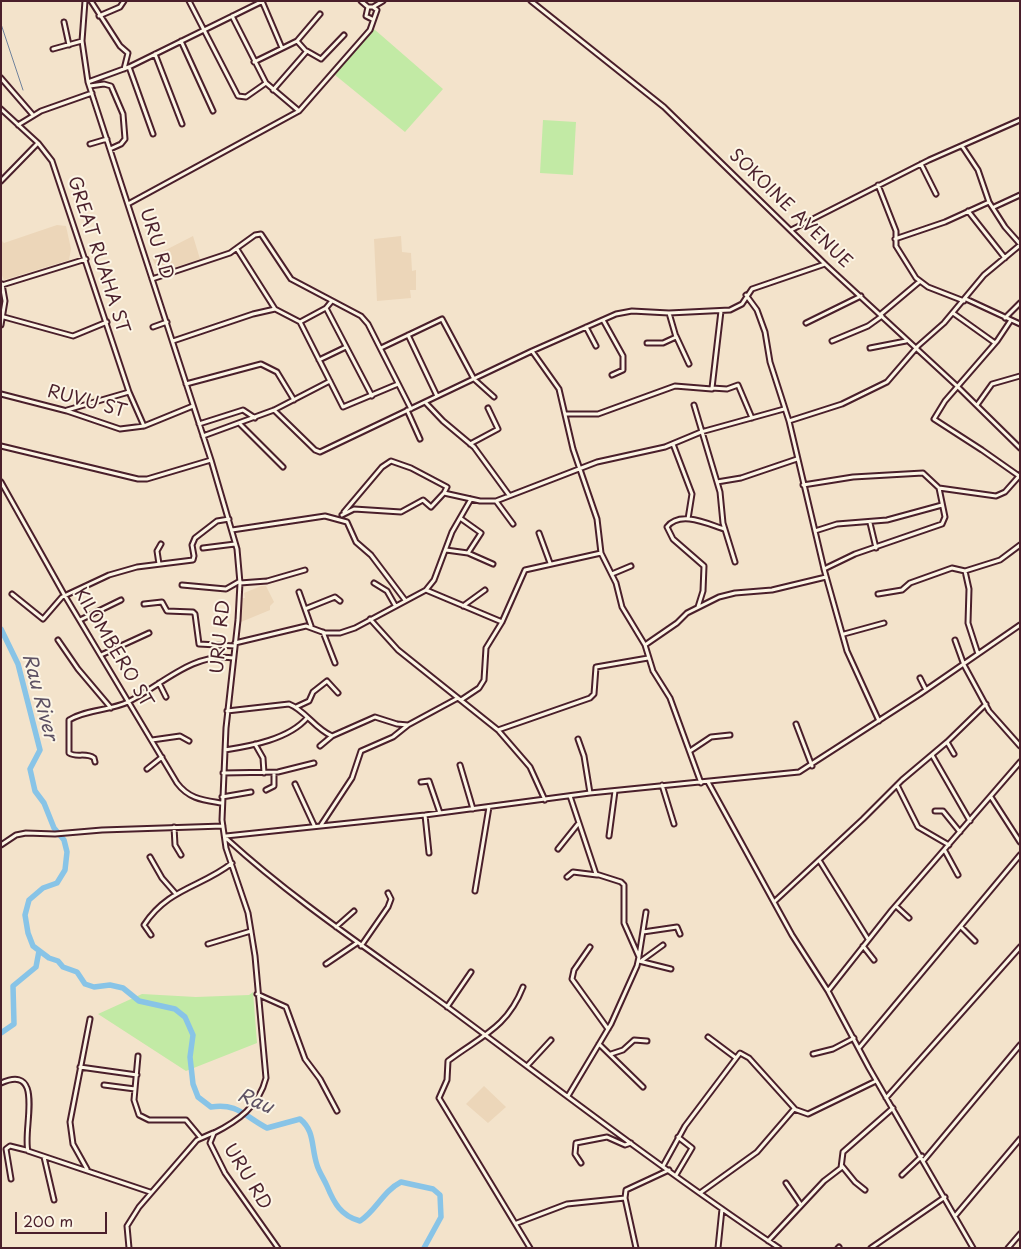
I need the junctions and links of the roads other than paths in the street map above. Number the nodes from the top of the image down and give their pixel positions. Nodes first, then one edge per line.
1 (85, 1) edge
2 (91, 1) edge
3 (124, 1) edge
4 (189, 1) edge
5 (262, 1) edge
6 (361, 1) edge
7 (531, 1) edge
8 (382, 2) edge
9 (368, 7) junction
10 (373, 7) junction
11 (377, 10) junction
12 (320, 14) dead end
13 (99, 16) junction
14 (232, 16) junction
15 (372, 19) junction
16 (64, 22) dead end
17 (203, 29) junction
18 (344, 35) dead end
19 (82, 40) junction
20 (181, 41) junction
21 (297, 41) junction
22 (69, 45) junction
23 (282, 48) junction
24 (53, 49) dead end
25 (306, 52) junction
26 (155, 54) junction
27 (254, 62) junction
28 (129, 67) junction
29 (124, 69) junction
30 (1, 78) edge
31 (88, 82) junction
32 (266, 83) junction
33 (90, 86) junction
34 (273, 90) junction
35 (92, 93) junction
36 (1, 109) edge
37 (213, 111) dead end
38 (299, 111) junction
39 (34, 115) junction
40 (1020, 120) edge
41 (182, 124) dead end
42 (18, 125) junction
43 (153, 134) dead end
44 (107, 139) junction
45 (38, 143) junction
46 (90, 144) dead end
47 (962, 146) junction
48 (110, 149) junction
49 (921, 164) junction
50 (1, 181) edge
51 (878, 185) junction
52 (936, 194) dead end
53 (1020, 195) edge
54 (989, 202) junction
55 (128, 204) junction
56 (994, 207) junction
57 (968, 210) junction
58 (791, 230) junction
59 (895, 239) junction
60 (1020, 245) edge
61 (237, 249) junction
62 (1005, 258) junction
63 (86, 259) junction
64 (825, 264) junction
65 (152, 279) junction
66 (919, 282) junction
67 (2, 284) edge
68 (746, 295) junction
69 (861, 296) junction
70 (965, 300) junction
71 (331, 302) junction
72 (1020, 304) edge
73 (326, 308) junction
74 (276, 309) junction
75 (721, 310) junction
76 (669, 312) junction
77 (953, 313) junction
78 (882, 315) junction
79 (4, 317) junction
80 (1005, 318) junction
81 (603, 320) junction
82 (1011, 320) junction
83 (107, 322) junction
84 (166, 322) junction
85 (300, 322) junction
86 (806, 323) dead end
87 (1020, 324) edge
88 (1, 325) edge
89 (153, 327) dead end
90 (586, 327) junction
91 (408, 335) junction
92 (676, 335) junction
93 (907, 340) junction
94 (173, 341) junction
95 (832, 341) dead end
96 (647, 343) dead end
97 (995, 343) junction
98 (596, 346) dead end
99 (346, 347) junction
100 (381, 348) junction
101 (870, 348) dead end
102 (916, 348) junction
103 (532, 351) junction
104 (319, 360) junction
105 (689, 364) dead end
106 (612, 375) dead end
107 (1020, 376) edge
108 (474, 378) junction
109 (330, 381) junction
110 (186, 384) junction
111 (398, 384) junction
112 (958, 386) junction
113 (712, 389) junction
114 (129, 392) junction
115 (1, 394) edge
116 (372, 396) junction
117 (437, 396) junction
118 (494, 397) dead end
119 (294, 400) junction
120 (425, 402) junction
121 (694, 405) dead end
122 (977, 405) junction
123 (193, 406) junction
124 (488, 408) dead end
125 (409, 409) junction
126 (784, 409) junction
127 (274, 410) junction
128 (67, 411) junction
129 (565, 414) junction
130 (254, 418) junction
131 (752, 418) junction
132 (789, 421) junction
133 (199, 424) junction
134 (240, 424) junction
135 (144, 426) junction
136 (701, 432) junction
137 (203, 436) junction
138 (420, 439) dead end
139 (470, 444) junction
140 (673, 444) junction
141 (1, 446) edge
142 (1020, 448) edge
143 (797, 459) junction
144 (211, 460) junction
145 (282, 467) dead end
146 (580, 468) junction
147 (1019, 475) edge
148 (1, 482) edge
149 (717, 482) junction
150 (803, 485) junction
151 (939, 488) junction
152 (444, 493) junction
153 (509, 495) junction
154 (471, 499) junction
155 (496, 501) junction
156 (942, 505) junction
157 (340, 517) junction
158 (460, 518) junction
159 (229, 519) junction
160 (688, 519) junction
161 (870, 523) junction
162 (512, 524) dead end
163 (724, 529) junction
164 (232, 530) junction
165 (814, 532) junction
166 (539, 533) dead end
167 (161, 544) dead end
168 (236, 544) junction
169 (1020, 544) edge
170 (203, 548) dead end
171 (876, 548) junction
172 (446, 550) junction
173 (468, 553) junction
174 (601, 553) junction
175 (735, 562) dead end
176 (550, 563) junction
177 (159, 564) junction
178 (493, 564) dead end
179 (631, 566) dead end
180 (824, 569) junction
181 (305, 570) dead end
182 (965, 571) junction
183 (612, 574) junction
184 (826, 577) junction
185 (240, 582) junction
186 (374, 584) dead end
187 (182, 585) dead end
188 (426, 590) junction
189 (485, 590) dead end
190 (299, 592) dead end
191 (12, 594) dead end
192 (878, 594) dead end
193 (65, 596) junction
194 (121, 600) dead end
195 (405, 600) junction
196 (340, 601) dead end
197 (144, 604) dead end
198 (395, 605) junction
199 (463, 606) junction
200 (698, 608) junction
201 (305, 609) junction
202 (370, 619) junction
203 (80, 620) junction
204 (502, 622) junction
205 (884, 623) dead end
206 (1020, 625) edge
207 (311, 627) junction
208 (323, 632) junction
209 (149, 633) dead end
210 (844, 634) junction
211 (58, 640) dead end
212 (955, 640) dead end
213 (235, 645) junction
214 (645, 645) junction
215 (978, 654) junction
216 (101, 655) junction
217 (233, 658) junction
218 (648, 658) junction
219 (335, 663) dead end
220 (964, 665) junction
221 (920, 678) dead end
222 (159, 683) junction
223 (926, 690) junction
224 (338, 693) dead end
225 (166, 697) dead end
226 (460, 699) junction
227 (129, 701) junction
228 (986, 704) junction
229 (296, 707) junction
230 (111, 708) junction
231 (227, 712) junction
232 (307, 718) junction
233 (879, 721) junction
234 (796, 724) dead end
235 (408, 725) junction
236 (498, 730) junction
237 (730, 735) dead end
238 (332, 736) junction
239 (578, 739) dead end
240 (152, 740) junction
241 (189, 740) dead end
242 (947, 742) junction
243 (255, 744) junction
244 (320, 746) dead end
245 (1020, 746) edge
246 (225, 750) junction
247 (690, 751) junction
248 (954, 754) dead end
249 (932, 755) junction
250 (162, 757) junction
251 (95, 762) dead end
252 (1020, 762) edge
253 (314, 763) dead end
254 (460, 765) dead end
255 (812, 766) junction
256 (146, 768) dead end
257 (223, 773) junction
258 (264, 773) junction
259 (274, 773) junction
260 (420, 782) dead end
261 (701, 782) junction
262 (708, 782) junction
263 (295, 784) dead end
264 (662, 785) junction
265 (897, 785) junction
266 (266, 790) dead end
267 (615, 791) junction
268 (251, 792) dead end
269 (590, 793) junction
270 (222, 796) junction
271 (570, 796) junction
272 (991, 797) junction
273 (545, 800) junction
274 (221, 803) junction
275 (490, 807) junction
276 (473, 809) junction
277 (935, 811) dead end
278 (440, 813) junction
279 (425, 815) junction
280 (970, 821) junction
281 (579, 824) junction
282 (674, 824) dead end
283 (314, 825) junction
284 (321, 825) junction
285 (223, 826) junction
286 (174, 828) junction
287 (960, 832) junction
288 (609, 836) dead end
289 (226, 837) junction
290 (1020, 842) edge
291 (1, 845) edge
292 (949, 845) junction
293 (558, 848) dead end
294 (945, 851) junction
295 (429, 853) dead end
296 (180, 855) dead end
297 (1020, 855) edge
298 (150, 857) dead end
299 (819, 860) junction
300 (232, 863) junction
301 (598, 875) junction
302 (958, 875) dead end
303 (567, 877) dead end
304 (475, 891) dead end
305 (388, 893) dead end
306 (176, 894) junction
307 (775, 901) junction
308 (896, 906) junction
309 (354, 911) dead end
310 (646, 912) dead end
311 (909, 918) dead end
312 (336, 927) junction
313 (961, 927) junction
314 (251, 931) junction
315 (643, 932) junction
316 (680, 934) dead end
317 (151, 936) dead end
318 (868, 939) junction
319 (357, 942) junction
320 (975, 942) dead end
321 (208, 944) dead end
322 (663, 945) dead end
323 (361, 946) junction
324 (863, 946) junction
325 (590, 947) dead end
326 (1020, 947) edge
327 (640, 960) junction
328 (874, 960) dead end
329 (326, 964) dead end
330 (671, 968) dead end
331 (471, 972) dead end
332 (524, 986) dead end
333 (828, 991) junction
334 (257, 994) junction
335 (447, 1007) junction
336 (90, 1019) dead end
337 (608, 1029) junction
338 (486, 1036) junction
339 (708, 1037) dead end
340 (854, 1038) junction
341 (551, 1040) dead end
342 (646, 1041) dead end
343 (599, 1044) junction
344 (1020, 1045) edge
345 (859, 1048) junction
346 (611, 1054) junction
347 (813, 1054) dead end
348 (138, 1056) dead end
349 (736, 1058) junction
350 (527, 1066) junction
351 (80, 1068) junction
352 (136, 1075) junction
353 (876, 1081) junction
354 (1, 1082) edge
355 (104, 1084) dead end
356 (644, 1087) dead end
357 (135, 1089) junction
358 (568, 1096) junction
359 (886, 1098) junction
360 (892, 1108) junction
361 (795, 1109) junction
362 (338, 1111) dead end
363 (214, 1133) junction
364 (678, 1137) junction
365 (201, 1138) junction
366 (1020, 1139) edge
367 (631, 1143) junction
368 (27, 1150) junction
369 (922, 1156) junction
370 (44, 1157) junction
371 (924, 1160) junction
372 (581, 1163) dead end
373 (663, 1166) junction
374 (842, 1166) junction
375 (87, 1170) junction
376 (669, 1170) junction
377 (676, 1175) junction
378 (902, 1175) dead end
379 (11, 1179) dead end
380 (786, 1183) dead end
381 (865, 1190) dead end
382 (150, 1192) junction
383 (700, 1193) junction
384 (945, 1197) junction
385 (625, 1198) junction
386 (54, 1200) dead end
387 (801, 1205) junction
388 (722, 1208) junction
389 (956, 1216) junction
390 (517, 1222) junction
391 (1020, 1234) edge
392 (768, 1240) junction
393 (129, 1248) edge
394 (278, 1248) edge
395 (530, 1248) edge
396 (636, 1248) edge
397 (718, 1248) edge
398 (779, 1248) edge
399 (871, 1248) edge
400 (973, 1248) edge
401 (1008, 1248) edge

1 - 19 street, URU RD
2 - 13 street
3 - 13 street
4 - 17 street
5 - 14 street
5 - 23 street
6 - 9 street
7 - 58 street, SOKOINE AVENUE
8 - 10 street
8 - 11 street
9 - 10 street
9 - 15 street
10 - 11 street
11 - 15 street
12 - 21 street
13 - 29 street
14 - 17 street
14 - 27 street
15 - 38 street
16 - 22 street
17 - 20 street
17 - 32 street
18 - 25 street
19 - 22 street
19 - 31 street, URU RD
20 - 26 street
20 - 37 street
21 - 23 street
21 - 25 street
22 - 24 street
23 - 27 street
25 - 34 street
26 - 28 street
26 - 41 street
27 - 32 street
28 - 29 street
28 - 43 street
29 - 31 street
30 - 39 street
31 - 33 street, URU RD
32 - 34 street
33 - 35 street, URU RD
33 - 48 street
34 - 38 street
35 - 39 street
35 - 44 street, URU RD
36 - 42 street, GREAT RUAHA ST
38 - 55 street
39 - 42 street
40 - 47 street
42 - 45 street, GREAT RUAHA ST
44 - 46 street
44 - 48 street, URU RD
45 - 50 street
45 - 63 street, GREAT RUAHA ST
47 - 49 street
47 - 54 street
48 - 55 street, URU RD
49 - 51 street
49 - 52 street
51 - 58 street
51 - 59 street
53 - 56 street
54 - 56 street
54 - 57 street
55 - 65 street, URU RD
56 - 60 street
57 - 59 street
57 - 62 street
58 - 64 street, SOKOINE AVENUE
59 - 66 street
60 - 62 street
61 - 65 street
61 - 71 street
61 - 74 street
62 - 70 street
63 - 67 street
63 - 83 street, GREAT RUAHA ST
64 - 68 street
64 - 69 street, SOKOINE AVENUE
65 - 84 street, URU RD
66 - 70 street
66 - 78 street
67 - 79 street
68 - 75 street
68 - 126 street
69 - 78 street, SOKOINE AVENUE
69 - 86 street
70 - 77 street
70 - 80 street
71 - 73 street
71 - 100 street
72 - 80 street
73 - 85 street
73 - 99 street
74 - 85 street
74 - 94 street
75 - 76 street
75 - 113 street
76 - 81 street
76 - 92 street
77 - 97 street
77 - 102 street
78 - 93 street, SOKOINE AVENUE
78 - 95 street
79 - 83 street
79 - 88 street
80 - 82 street
81 - 90 street
81 - 106 street
82 - 87 street
82 - 97 street
83 - 114 street, GREAT RUAHA ST
84 - 89 street
84 - 94 street, URU RD
85 - 104 street
90 - 98 street
90 - 103 street
91 - 100 street
91 - 108 street
91 - 117 street
92 - 96 street
92 - 105 street
93 - 101 street
93 - 102 street, SOKOINE AVENUE
94 - 110 street, URU RD
97 - 112 street
99 - 104 street
99 - 116 street
100 - 111 street
102 - 112 street, SOKOINE AVENUE
102 - 132 street
103 - 108 street
103 - 129 street
104 - 109 street
107 - 122 street
108 - 117 street
108 - 118 street
109 - 116 street
109 - 119 street
110 - 119 street
110 - 123 street, URU RD
111 - 116 street
111 - 125 street
112 - 122 street, SOKOINE AVENUE
112 - 147 street
113 - 129 street
113 - 131 street
114 - 128 street
114 - 135 street, GREAT RUAHA ST
115 - 128 street, RUVU ST
117 - 120 street
119 - 127 street
120 - 125 street
120 - 139 street
121 - 136 street
122 - 142 street, SOKOINE AVENUE
123 - 133 street, URU RD
123 - 135 street, RUVU ST
124 - 139 street
125 - 127 street
125 - 138 street
126 - 131 street
126 - 132 street
127 - 130 street
128 - 135 street, RUVU ST
129 - 146 street
130 - 133 street
130 - 134 street
131 - 136 street
132 - 143 street
133 - 137 street, URU RD
134 - 137 street
134 - 145 street
136 - 140 street
136 - 149 street
137 - 144 street, URU RD
139 - 153 street
140 - 146 street
140 - 160 street
141 - 144 street
143 - 149 street
143 - 150 street
144 - 159 street, URU RD
146 - 153 street
146 - 174 street
147 - 151 street
148 - 193 street, KILOMBERO ST
149 - 163 street
150 - 151 street
150 - 165 street
151 - 156 street
152 - 154 street
152 - 157 street
152 - 157 street
153 - 155 street
154 - 155 street
154 - 158 street
155 - 162 street
156 - 161 street
156 - 171 street
157 - 164 street
157 - 195 street
158 - 172 street
158 - 173 street
159 - 164 street, URU RD
159 - 177 street
160 - 163 street
160 - 200 street
161 - 165 street
161 - 171 street
163 - 175 street
164 - 168 street, URU RD
165 - 180 street
166 - 176 street
167 - 177 street
168 - 170 street
168 - 185 street, URU RD
169 - 182 street
171 - 180 street
172 - 173 street
172 - 188 street
173 - 178 street
174 - 176 street
174 - 183 street
176 - 204 street
177 - 193 street
179 - 183 street
180 - 184 street
181 - 185 street
182 - 192 street
182 - 215 street
183 - 214 street
184 - 200 street
184 - 210 street
185 - 187 street
185 - 213 street, URU RD
186 - 198 street
188 - 195 street
188 - 199 street
189 - 199 street
190 - 201 street
191 - 193 street
193 - 203 street, KILOMBERO ST
194 - 203 street
195 - 198 street
196 - 201 street
197 - 213 street
198 - 202 street
199 - 204 street
200 - 214 street
201 - 207 street
202 - 208 street
202 - 226 street
203 - 216 street, KILOMBERO ST
204 - 226 street
205 - 210 street
206 - 215 street
207 - 208 street
207 - 213 street
208 - 219 street
209 - 216 street
210 - 233 street
211 - 230 street
212 - 220 street
213 - 217 street, URU RD
214 - 218 street
215 - 220 street
216 - 227 street, KILOMBERO ST
217 - 222 street
217 - 231 street, URU RD
218 - 236 street
218 - 247 street
220 - 223 street
220 - 228 street
221 - 223 street
222 - 225 street
222 - 227 street
223 - 233 street
224 - 229 street
226 - 235 street
226 - 236 street
227 - 230 street
227 - 240 street, KILOMBERO ST
228 - 242 street
228 - 245 street
229 - 231 street
229 - 232 street
230 - 251 street
231 - 246 street, URU RD
232 - 238 street
232 - 243 street
233 - 255 street
234 - 255 street
235 - 238 street
235 - 284 street
236 - 273 street
237 - 247 street
238 - 244 street
239 - 269 street
240 - 241 street
240 - 250 street, KILOMBERO ST
242 - 248 street
242 - 249 street
243 - 246 street
243 - 258 street
246 - 257 street, URU RD
247 - 261 street
249 - 265 street
249 - 280 street
250 - 256 street
250 - 274 street, KILOMBERO ST
252 - 272 street
253 - 259 street
254 - 276 street
255 - 262 street
257 - 258 street
257 - 270 street, URU RD
258 - 259 street
259 - 266 street
260 - 278 street
261 - 262 street
261 - 264 street
262 - 307 street
263 - 283 street
264 - 267 street
264 - 282 street
265 - 292 street
265 - 299 street
267 - 269 street
267 - 288 street
268 - 270 street
269 - 271 street
270 - 274 street, URU RD
271 - 273 street
271 - 281 street
272 - 280 street
272 - 290 street
273 - 275 street
274 - 285 street, URU RD
275 - 276 street
275 - 304 street
276 - 278 street
277 - 287 street
278 - 279 street
279 - 284 street
279 - 295 street
280 - 287 street
281 - 293 street
281 - 301 street
283 - 284 street
283 - 289 street
285 - 286 street
285 - 289 street, URU RD
286 - 291 street
286 - 296 street
287 - 292 street
289 - 300 street, URU RD
289 - 312 street
292 - 294 street
294 - 302 street
294 - 308 street
297 - 313 street
298 - 306 street
299 - 307 street
299 - 318 street
300 - 306 street
300 - 314 street, URU RD
301 - 303 street
301 - 327 street
305 - 323 street
306 - 317 street
307 - 333 street
308 - 311 street
308 - 318 street
309 - 312 street
310 - 315 street
312 - 319 street
313 - 320 street
313 - 345 street
314 - 321 street
314 - 334 street, URU RD
315 - 316 street
315 - 327 street
318 - 324 street
319 - 323 street
319 - 329 street
322 - 327 street
323 - 335 street
324 - 328 street
324 - 333 street
325 - 337 street
326 - 359 street
327 - 330 street
327 - 337 street
331 - 335 street
332 - 338 street
333 - 340 street
334 - 362 street
334 - 363 street, URU RD
335 - 338 street
336 - 351 street
337 - 343 street
338 - 350 street
338 - 390 street
339 - 349 street
340 - 345 street
340 - 347 street
341 - 350 street
342 - 346 street
343 - 346 street
343 - 358 street
344 - 371 street
345 - 353 street
346 - 356 street
348 - 352 street
349 - 361 street
349 - 364 street
350 - 358 street
351 - 352 street
351 - 375 street
352 - 357 street
353 - 359 street
353 - 361 street
354 - 368 street
355 - 357 street
357 - 365 street
358 - 367 street
359 - 360 street
360 - 369 street
360 - 374 street
361 - 383 street
363 - 365 street
363 - 394 street, URU RD
364 - 373 street
364 - 377 street
365 - 382 street
366 - 389 street
367 - 372 street
367 - 373 street
368 - 370 street
368 - 379 street
369 - 371 street
369 - 378 street
370 - 375 street
370 - 386 street
371 - 384 street
373 - 376 street
374 - 381 street
374 - 387 street
375 - 382 street
376 - 377 street
376 - 385 street
377 - 383 street
380 - 387 street
382 - 393 street
383 - 388 street
384 - 389 street
384 - 399 street
385 - 390 street
385 - 396 street
387 - 392 street
388 - 392 street
388 - 397 street
389 - 400 street
390 - 395 street
391 - 401 street
392 - 398 street

